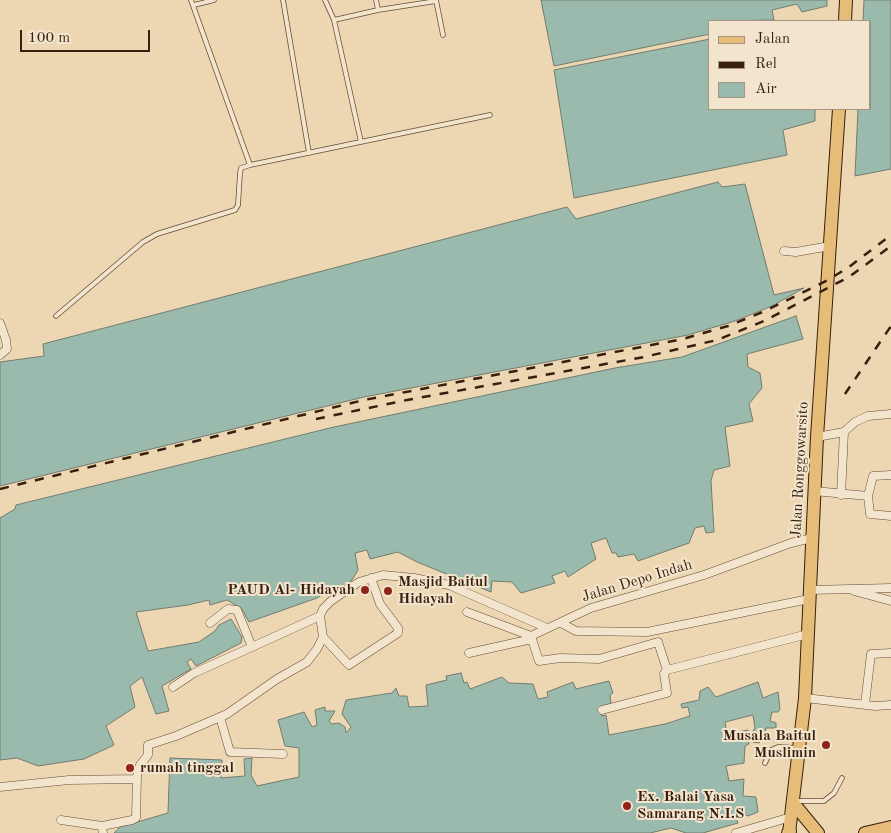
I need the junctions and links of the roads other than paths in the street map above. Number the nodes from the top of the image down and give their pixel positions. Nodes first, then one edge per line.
1 (214, 0) edge
2 (283, 0) edge
3 (325, 0) edge
4 (376, 0) edge
5 (436, 0) edge
6 (846, 0) edge
7 (192, 2) edge
8 (378, 10) junction
9 (334, 20) junction
10 (845, 20) edge
11 (442, 35) dead end
12 (839, 110) edge
13 (490, 115) dead end
14 (361, 142) junction
15 (309, 153) junction
16 (250, 165) junction
17 (830, 246) junction
18 (784, 251) dead end
19 (56, 316) dead end
20 (0, 323) edge
21 (3, 341) edge
22 (0, 355) edge
23 (891, 414) edge
24 (844, 432) junction
25 (817, 437) junction
26 (891, 476) edge
27 (814, 491) junction
28 (841, 495) junction
29 (868, 496) junction
30 (891, 516) edge
31 (812, 538) junction
32 (371, 578) junction
33 (891, 588) edge
34 (845, 589) junction
35 (810, 595) junction
36 (891, 601) edge
37 (467, 612) dead end
38 (320, 616) junction
39 (210, 623) dead end
40 (561, 623) junction
41 (546, 628) junction
42 (808, 634) junction
43 (322, 637) junction
44 (532, 637) junction
45 (252, 647) junction
46 (469, 653) dead end
47 (891, 654) edge
48 (667, 670) junction
49 (173, 687) dead end
50 (805, 698) junction
51 (866, 704) junction
52 (891, 705) edge
53 (602, 710) dead end
54 (220, 717) junction
55 (800, 748) junction
56 (283, 754) dead end
57 (765, 763) dead end
58 (842, 778) dead end
59 (137, 779) junction
60 (0, 787) edge
61 (793, 807) junction
62 (61, 820) dead end
63 (891, 826) edge
64 (102, 830) edge
65 (789, 832) edge
66 (736, 833) edge
67 (818, 833) edge
68 (866, 833) edge

1 - 7 lane
2 - 15 lane
3 - 9 lane
4 - 8 lane
5 - 8 lane
5 - 11 lane
6 - 10 main road
7 - 16 lane
8 - 9 lane
9 - 14 lane
12 - 17 main road, Jalan Ronggowarsito
13 - 14 lane
14 - 15 lane
15 - 16 lane
16 - 19 lane
17 - 18 street
17 - 25 main road, Jalan Ronggowarsito
20 - 21 street
21 - 22 street
23 - 24 street
24 - 25 street
24 - 28 street
25 - 27 main road, Jalan Ronggowarsito
26 - 29 street
27 - 28 street
27 - 31 main road, Jalan Ronggowarsito
28 - 29 street
29 - 30 street
31 - 35 main road, Jalan Ronggowarsito
31 - 40 street, Jalan Depo Indah
32 - 38 street
32 - 41 street
32 - 43 street
33 - 34 street
34 - 35 street
34 - 36 street
35 - 40 street
35 - 42 main road, Jalan Ronggowarsito
37 - 44 street
38 - 43 street
38 - 45 street
39 - 45 street
40 - 41 street, Jalan Depo Indah
41 - 44 street, Jalan Depo Indah
42 - 48 street
42 - 50 main road, Jalan Ronggowarsito
43 - 54 street
44 - 46 street, Jalan Depo Indah
44 - 48 street
45 - 49 street
47 - 51 street
48 - 53 street
50 - 51 street
50 - 55 main road, Jalan Ronggowarsito
51 - 52 street
54 - 56 street
54 - 59 street
55 - 57 lane
55 - 61 main road, Jalan Ronggowarsito
58 - 61 lane
59 - 60 street
59 - 64 street
61 - 65 main road, Jalan Ronggowarsito
61 - 66 street
61 - 67 main road
62 - 64 street
63 - 68 main road

